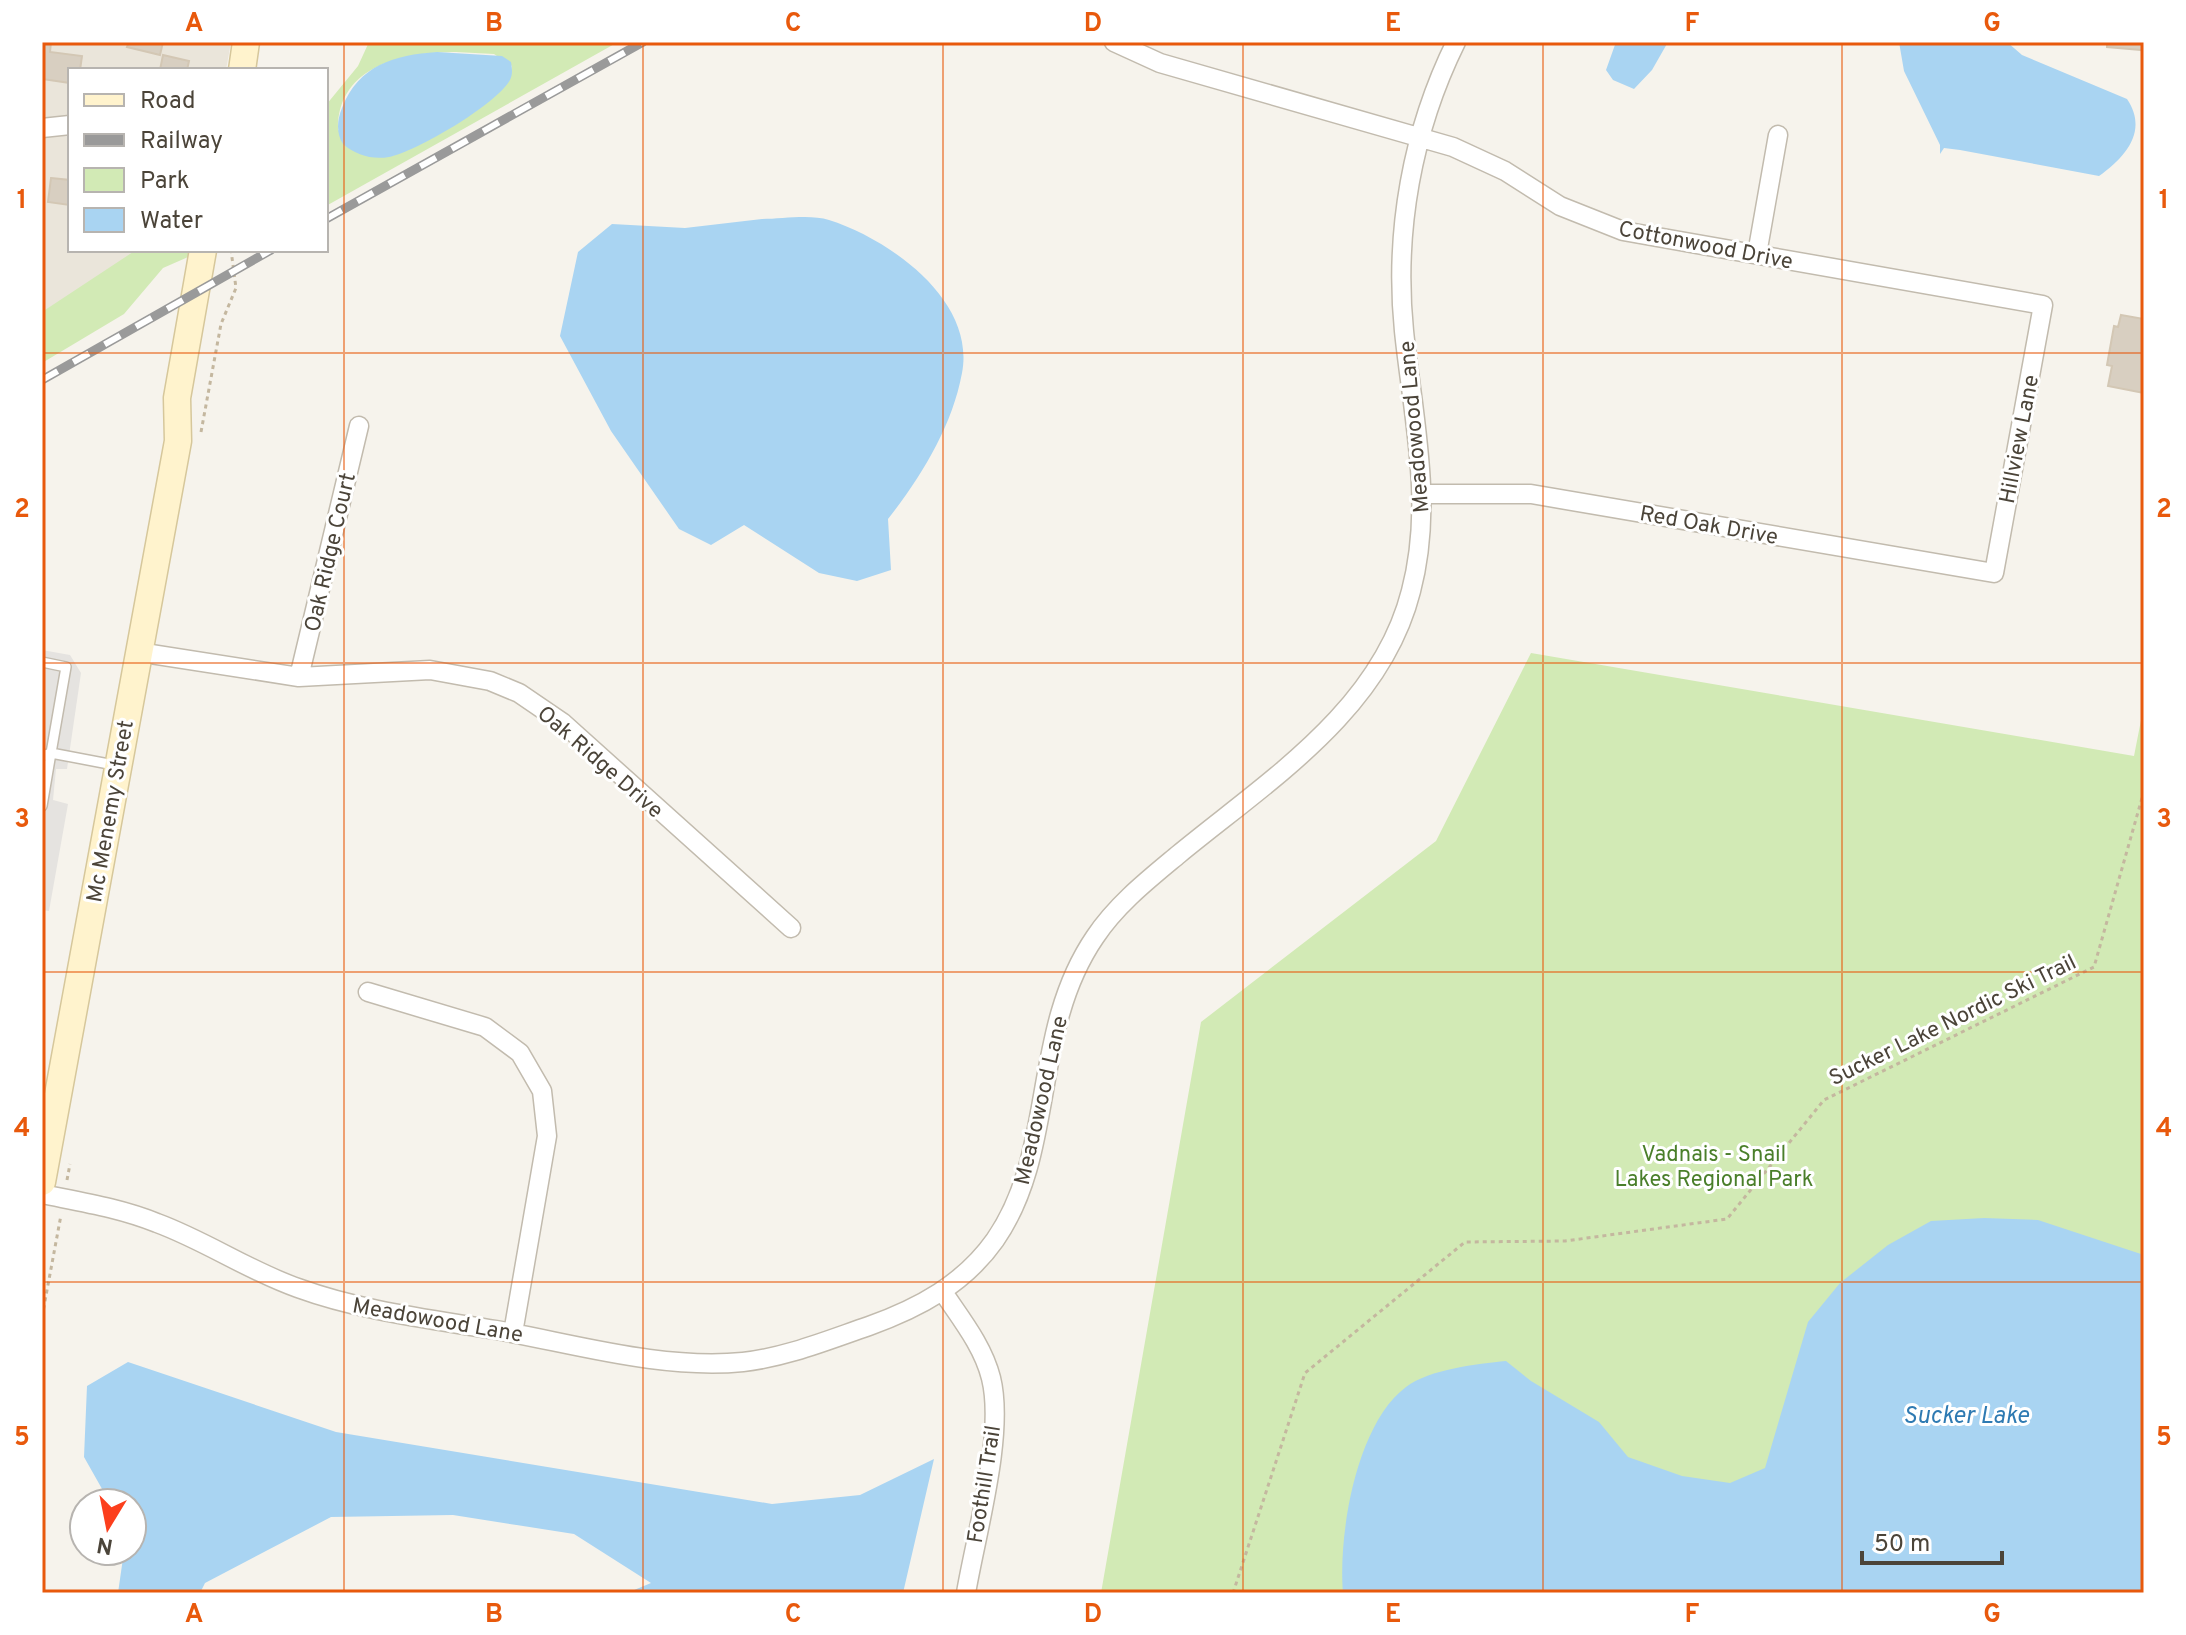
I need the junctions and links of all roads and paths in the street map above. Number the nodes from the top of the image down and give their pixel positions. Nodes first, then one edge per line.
1 (246, 42) edge
2 (1114, 42) edge
3 (1456, 42) edge
4 (242, 68) edge
5 (68, 125) edge
6 (42, 128) edge
7 (1778, 135) dead end
8 (1422, 138) junction
9 (203, 252) edge
10 (220, 252) edge
11 (231, 252) edge
12 (1757, 254) junction
13 (235, 292) dead end
14 (2043, 305) joint
15 (359, 426) dead end
16 (178, 441) junction
17 (1423, 494) junction
18 (1994, 573) joint
19 (138, 652) junction
20 (42, 662) edge
21 (299, 677) junction
22 (47, 754) edge
23 (118, 765) junction
24 (2144, 791) edge
25 (42, 806) edge
26 (791, 928) dead end
27 (368, 992) dead end
28 (42, 1182) edge
29 (42, 1194) edge
30 (943, 1292) junction
31 (513, 1333) junction
32 (966, 1593) edge
33 (1233, 1593) edge

1 - 4 street
2 - 8 street, Cottonwood Drive
3 - 8 street, Meadowood Lane
5 - 6 street
7 - 12 street
8 - 12 street, Cottonwood Drive
8 - 17 street, Meadowood Lane
9 - 16 street
10 - 16 street
11 - 13 path
12 - 14 street, Cottonwood Drive
14 - 18 street, Hillview Lane
15 - 21 street, Oak Ridge Court
16 - 19 street, Mc Menemy Street
17 - 18 street, Red Oak Drive
17 - 30 street, Meadowood Lane
19 - 21 street, Oak Ridge Drive
19 - 23 street, Mc Menemy Street
20 - 22 lane
21 - 26 street, Oak Ridge Drive
22 - 23 lane
22 - 25 lane
23 - 28 street, Mc Menemy Street
24 - 33 path, Sucker Lake Nordic Ski Trail
27 - 31 street
29 - 31 street, Meadowood Lane
30 - 31 street, Meadowood Lane
30 - 32 street, Foothill Trail

